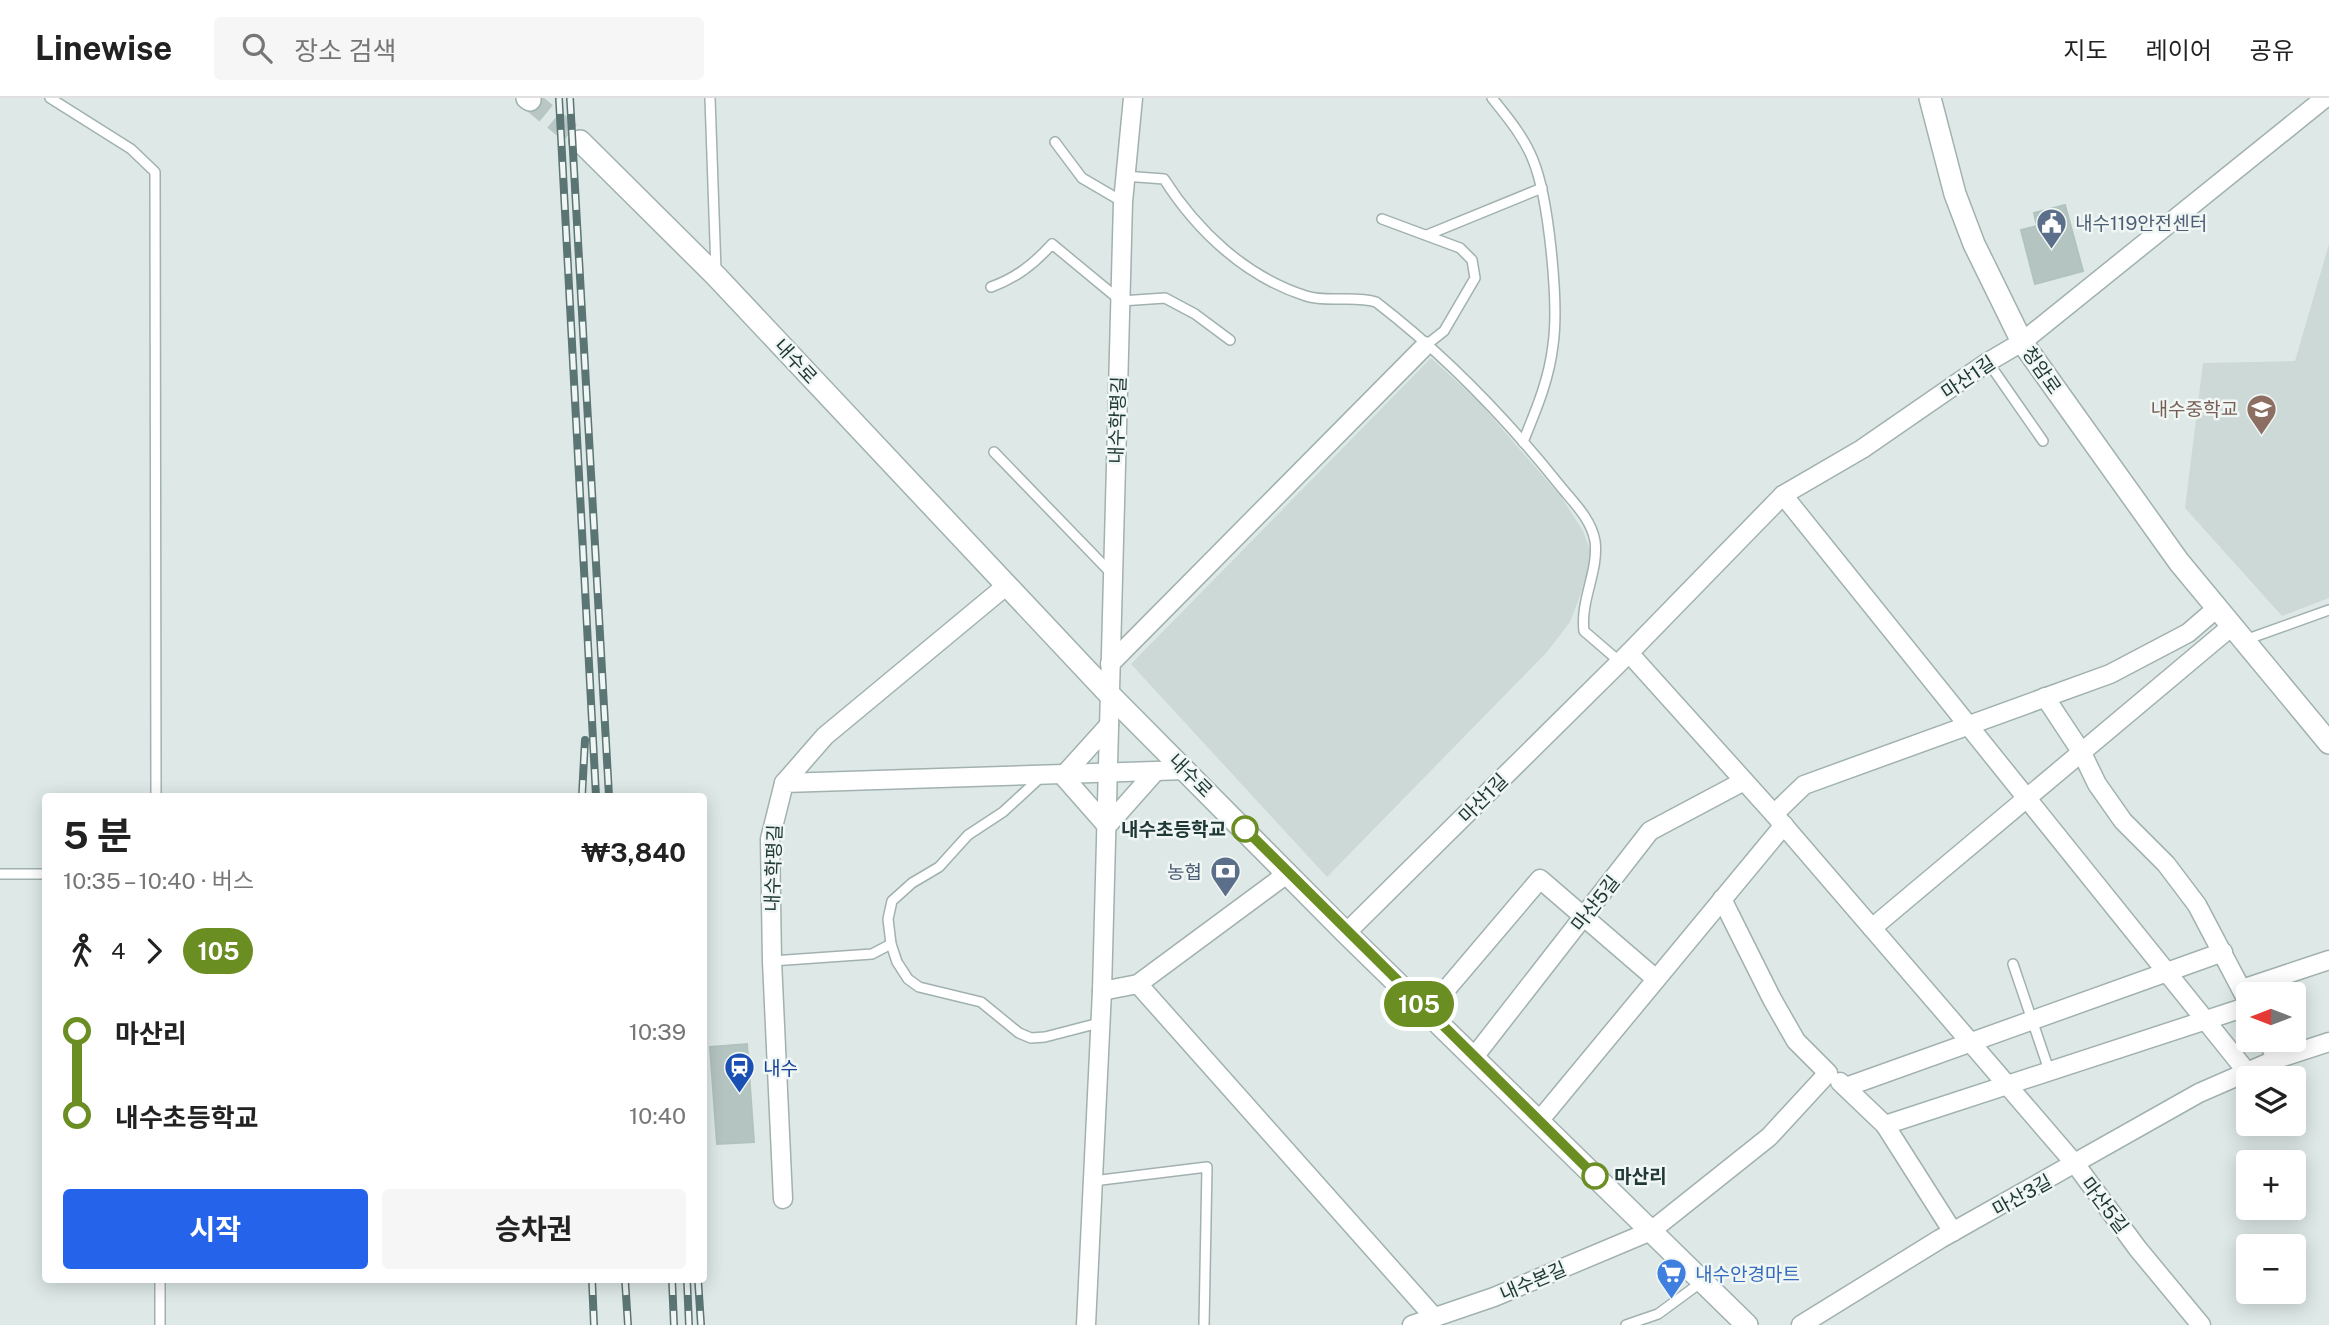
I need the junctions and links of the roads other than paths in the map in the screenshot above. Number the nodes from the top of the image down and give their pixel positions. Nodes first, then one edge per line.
1 (50, 98) edge
2 (710, 98) edge
3 (1133, 98) edge
4 (1492, 98) edge
5 (1930, 98) edge
6 (2325, 98) edge
7 (580, 141) tunnel mouth
8 (1055, 142) dead end
9 (1124, 176) junction
10 (1542, 188) junction
11 (1123, 202) junction
12 (1382, 219) dead end
13 (1427, 235) junction
14 (716, 276) junction
15 (991, 287) dead end
16 (1121, 301) junction
17 (1230, 340) dead end
18 (2022, 342) junction
19 (1425, 346) junction
20 (1988, 362) junction
21 (2043, 441) dead end
22 (1524, 442) junction
23 (995, 452) dead end
24 (1783, 495) junction
25 (1112, 574) junction
26 (1007, 585) junction
27 (2217, 608) junction
28 (2329, 610) edge
29 (2238, 633) junction
30 (1625, 658) junction
31 (1110, 664) junction
32 (1109, 694) junction
33 (2045, 697) junction
34 (1109, 724) junction
35 (1966, 726) junction
36 (2329, 743) edge
37 (2082, 753) junction
38 (1186, 770) junction
39 (1155, 772) junction
40 (1109, 774) junction
41 (1042, 776) junction
42 (1063, 776) junction
43 (1744, 781) junction
44 (783, 783) junction
45 (156, 793) edge
46 (2027, 799) junction
47 (1779, 820) junction
48 (1107, 826) junction
49 (1288, 873) junction
50 (0, 874) edge
51 (42, 874) edge
52 (1722, 899) junction
53 (1584, 917) junction
54 (1872, 928) junction
55 (1346, 933) junction
56 (891, 944) junction
57 (2223, 951) junction
58 (2329, 960) edge
59 (772, 961) junction
60 (2013, 964) dead end
61 (2167, 971) junction
62 (1656, 979) junction
63 (2238, 982) edge
64 (2283, 982) edge
65 (1138, 984) junction
66 (1102, 991) junction
67 (2236, 1005) edge
68 (1427, 1012) junction
69 (2031, 1020) junction
70 (2207, 1021) junction
71 (1099, 1023) junction
72 (1969, 1041) junction
73 (2329, 1042) edge
74 (2273, 1052) edge
75 (1474, 1057) junction
76 (2277, 1059) junction
77 (2242, 1066) edge
78 (2261, 1066) edge
79 (1828, 1073) junction
80 (2050, 1073) junction
81 (2236, 1077) edge
82 (2008, 1086) junction
83 (1846, 1087) junction
84 (1539, 1121) junction
85 (1885, 1125) junction
86 (2076, 1165) junction
87 (1093, 1181) junction
88 (782, 1199) dead end
89 (1651, 1231) junction
90 (1953, 1232) junction
91 (1703, 1281) junction
92 (160, 1283) edge
93 (1434, 1317) junction
94 (160, 1325) edge
95 (1086, 1325) edge
96 (1204, 1325) edge
97 (1412, 1325) edge
98 (1626, 1325) edge
99 (1747, 1325) edge
100 (1801, 1325) edge
101 (2201, 1325) edge

1 - 45 lane
2 - 14 lane
3 - 9 street, 내수학평길
4 - 10 lane
5 - 18 street, 청암로
6 - 18 street, 마산1길
7 - 14 street, 내수로
8 - 11 lane
9 - 11 street, 내수학평길
9 - 19 lane
10 - 13 lane
10 - 22 lane
11 - 16 street, 내수학평길
12 - 13 lane
13 - 19 lane
14 - 26 street, 내수로
15 - 16 lane
16 - 17 lane
16 - 25 street, 내수학평길
18 - 20 street, 마산1길
18 - 27 street, 청암로
19 - 22 lane
19 - 31 street
20 - 21 lane
20 - 24 street, 마산1길
22 - 30 lane
23 - 25 lane
24 - 30 street, 마산1길
24 - 35 street
25 - 31 street, 내수학평길
26 - 32 street, 내수로
26 - 44 street
27 - 29 street, 청암로
27 - 33 street
28 - 29 lane
29 - 36 street, 청암로
29 - 37 street
30 - 43 street, 마산5길
30 - 55 street, 마산1길
31 - 32 street, 내수학평길
32 - 34 street, 내수학평길
32 - 38 street, 내수로
33 - 35 street
33 - 37 street
34 - 40 street, 내수학평길
34 - 42 street
35 - 46 street
35 - 47 street
37 - 46 street
37 - 57 street
38 - 39 street
38 - 49 street, 내수로
39 - 40 street
39 - 48 street
40 - 42 street
40 - 48 street, 내수학평길
41 - 42 street
41 - 44 street
41 - 56 lane
42 - 48 street
43 - 47 street, 마산5길
43 - 53 street, 마산5길
44 - 59 street, 내수학평길
46 - 54 street
46 - 61 street
47 - 52 street
47 - 54 street, 마산5길
48 - 66 street, 내수학평길
49 - 55 street, 내수로
49 - 65 street
50 - 51 lane
52 - 62 street
52 - 79 street
53 - 62 street
53 - 68 street
53 - 75 street, 마산5길
54 - 72 street, 마산5길
55 - 68 street, 내수로
56 - 59 lane
56 - 71 lane
57 - 61 street
57 - 63 street
58 - 64 street
59 - 88 street, 내수학평길
60 - 69 lane
61 - 69 street
61 - 70 street
62 - 84 street
65 - 66 street
65 - 93 street
66 - 71 street, 내수학평길
67 - 70 street
68 - 75 street, 내수로
69 - 72 street
69 - 80 lane
70 - 77 street
70 - 80 street
71 - 87 street, 내수학평길
72 - 82 street, 마산5길
72 - 83 street
73 - 76 street, 마산3길
74 - 76 street
75 - 84 street, 내수로
76 - 78 street, 마산3길
79 - 83 street
79 - 89 street
80 - 82 street
81 - 86 street, 마산3길
82 - 85 street
82 - 86 street, 마산5길
83 - 85 street
84 - 89 street, 내수로
85 - 90 street
86 - 90 street, 마산3길
86 - 101 street, 마산5길
87 - 95 street, 내수학평길
87 - 96 lane
89 - 91 street, 내수로
89 - 93 street, 내수본길
90 - 100 street, 마산3길
91 - 98 lane
91 - 99 street, 내수로
92 - 94 lane
93 - 97 street, 내수본길

